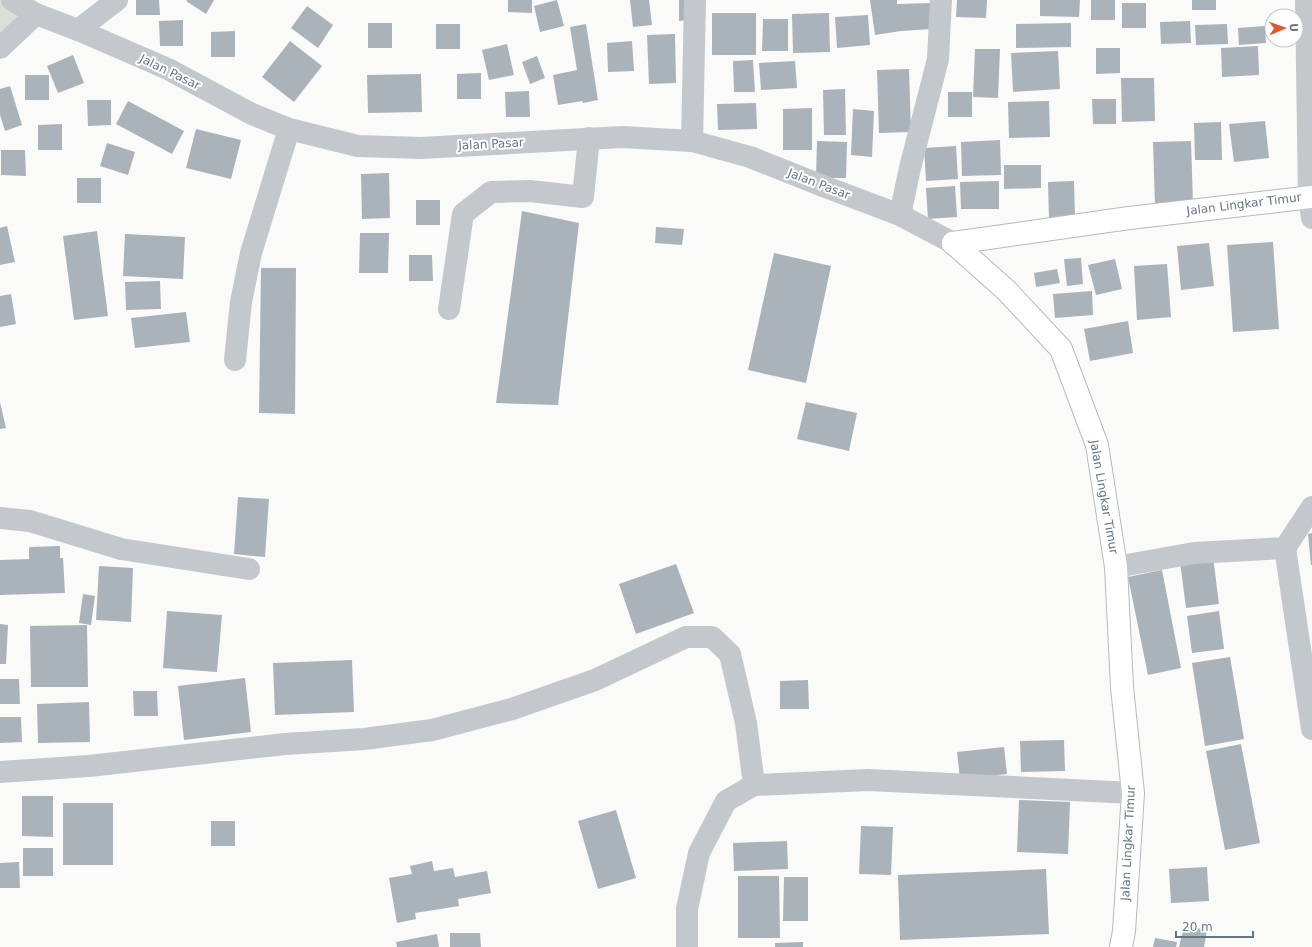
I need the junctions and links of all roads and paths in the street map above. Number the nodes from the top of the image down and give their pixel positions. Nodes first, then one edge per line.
1 (12, 0) edge
2 (117, 0) edge
3 (695, 0) edge
4 (941, 0) edge
5 (1308, 11) edge
6 (36, 14) junction
7 (78, 30) junction
8 (0, 48) edge
9 (289, 129) junction
10 (589, 138) junction
11 (692, 141) junction
12 (1311, 204) edge
13 (900, 215) junction
14 (953, 243) junction
15 (449, 309) dead end
16 (235, 360) dead end
17 (1312, 507) edge
18 (0, 518) edge
19 (1285, 548) junction
20 (1116, 567) junction
21 (249, 569) dead end
22 (1305, 632) edge
23 (1312, 729) edge
24 (0, 772) edge
25 (754, 785) junction
26 (1132, 793) junction
27 (688, 947) edge
28 (1121, 947) edge

1 - 6 street, Jalan Pasar
2 - 7 street
3 - 11 street
4 - 13 street
5 - 12 street
6 - 7 street, Jalan Pasar
6 - 8 street
7 - 9 street, Jalan Pasar
9 - 10 street, Jalan Pasar
9 - 16 street
10 - 11 street, Jalan Pasar
10 - 15 street
11 - 13 street, Jalan Pasar
12 - 14 main road, Jalan Lingkar Timur
13 - 14 street, Jalan Pasar
14 - 20 main road, Jalan Lingkar Timur
17 - 19 street
18 - 21 street
19 - 20 street
19 - 22 street
20 - 26 main road, Jalan Lingkar Timur
22 - 23 street
24 - 25 street
25 - 26 street
25 - 27 street
26 - 28 main road, Jalan Lingkar Timur

